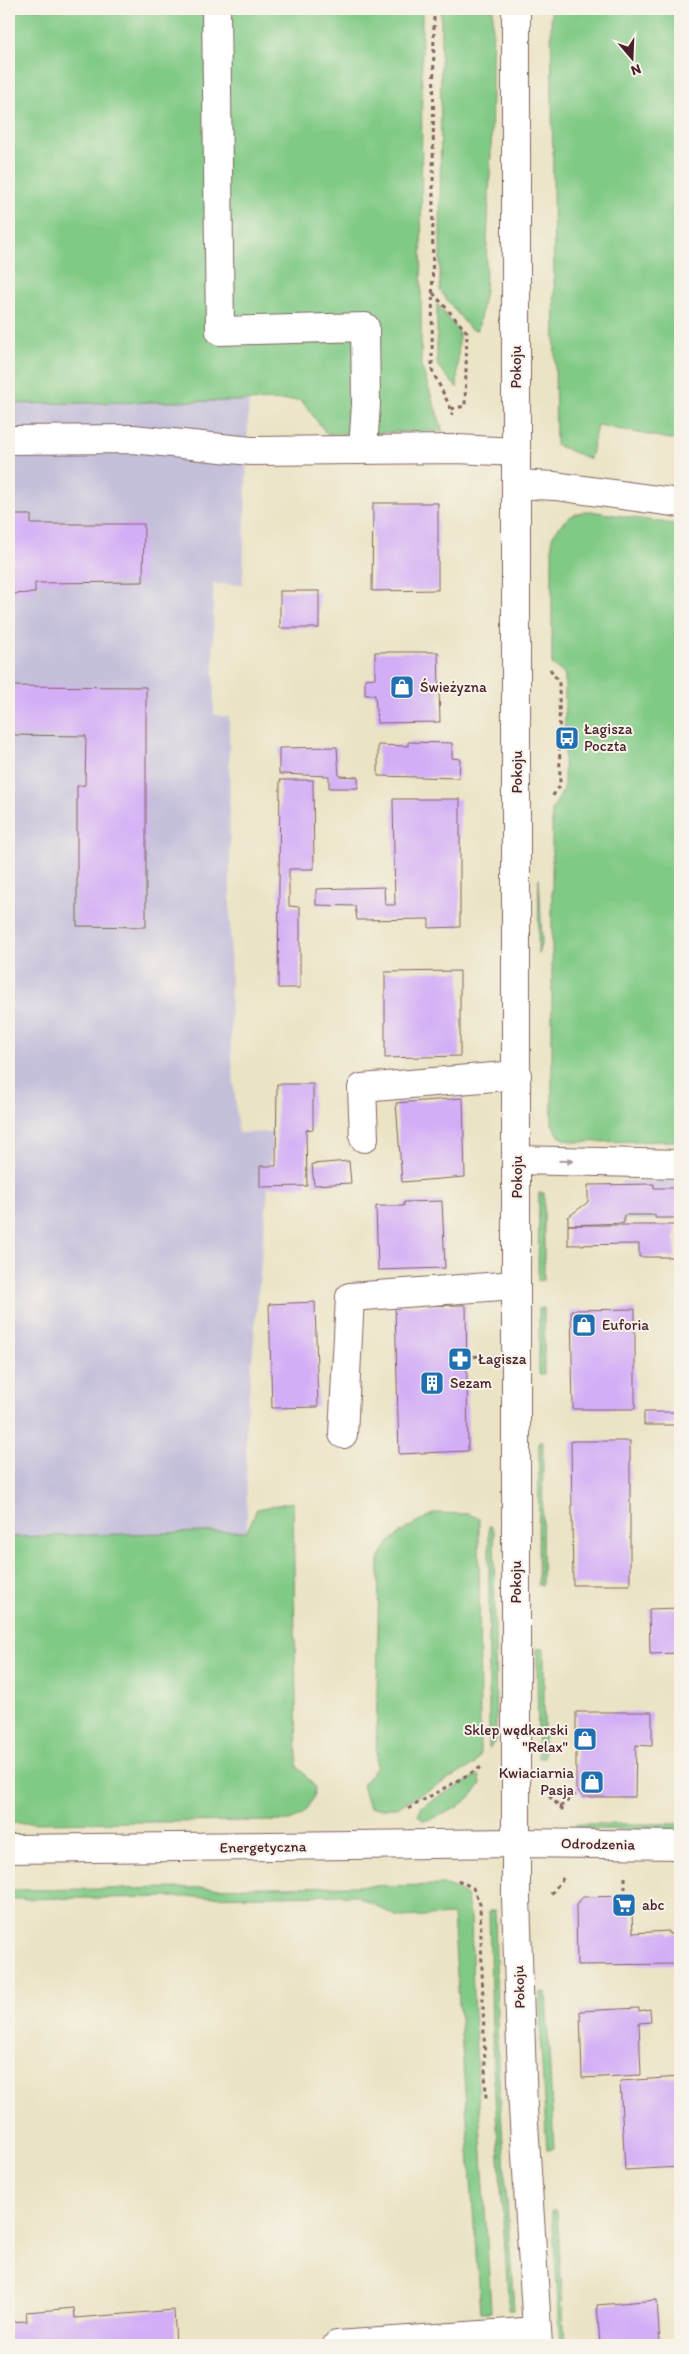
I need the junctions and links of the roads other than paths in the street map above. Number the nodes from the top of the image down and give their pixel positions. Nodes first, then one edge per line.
1 (216, 9) edge
2 (516, 9) edge
3 (9, 440) edge
4 (363, 450) junction
5 (516, 452) junction
6 (516, 484) junction
7 (680, 502) edge
8 (517, 1075) junction
9 (364, 1138) dead end
10 (517, 1160) junction
11 (680, 1164) edge
12 (516, 1285) junction
13 (343, 1434) dead end
14 (516, 1843) junction
15 (680, 1845) edge
16 (9, 1849) edge
17 (538, 2338) edge
18 (337, 2345) edge

1 - 4 street
2 - 5 street, Pokoju
3 - 4 street
4 - 5 street
5 - 6 street, Pokoju
6 - 7 street
6 - 8 street, Pokoju
8 - 9 street
8 - 10 street, Pokoju
10 -> 11 street
10 - 12 street, Pokoju
12 - 13 street
12 - 14 street, Pokoju
14 - 15 street, Odrodzenia
14 - 16 street, Energetyczna
14 - 17 street, Pokoju
17 - 18 street

